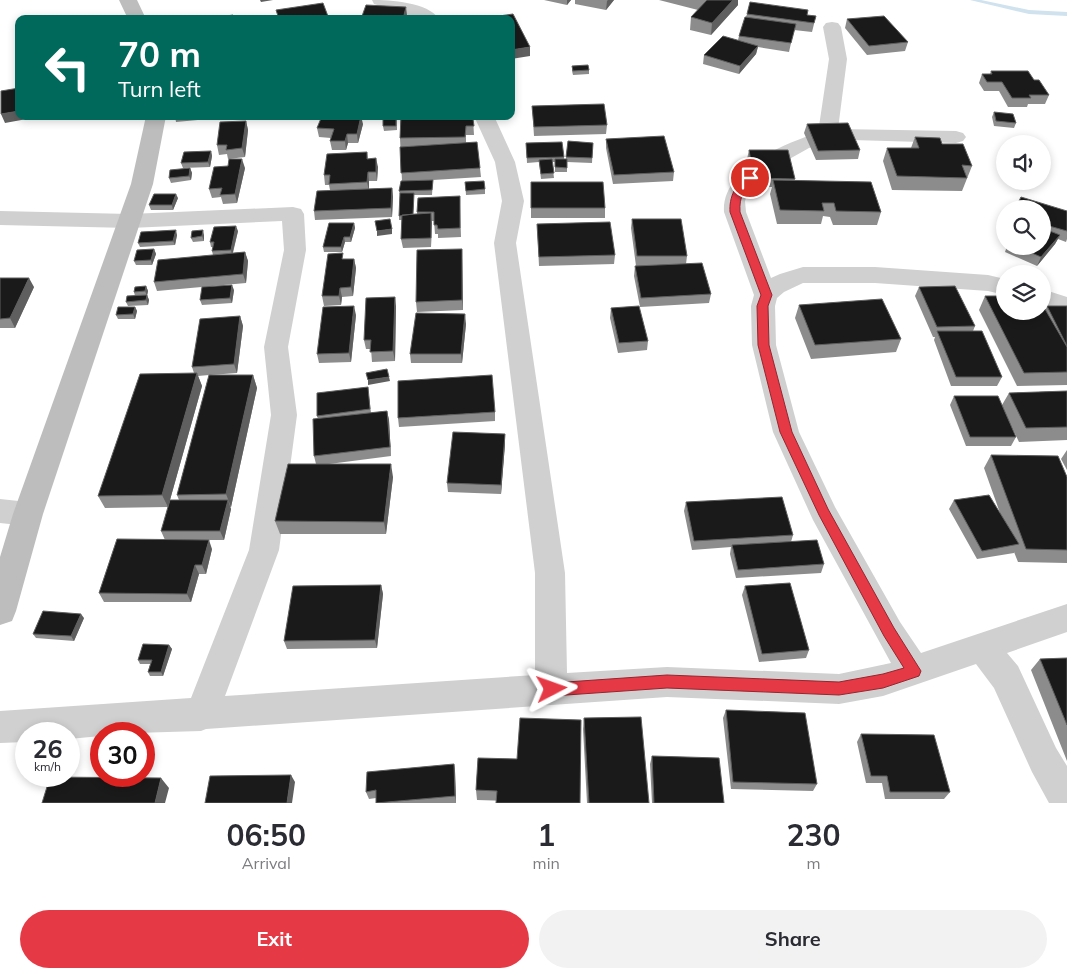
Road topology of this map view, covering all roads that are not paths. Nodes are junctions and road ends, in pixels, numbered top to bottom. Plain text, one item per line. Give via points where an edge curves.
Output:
1 (128, 0) edge
2 (380, 0) edge
3 (135, 15) edge
4 (426, 15) edge
5 (832, 28) dead end
6 (155, 120) edge
7 (486, 120) edge
8 (827, 136) junction
9 (956, 137) dead end
10 (0, 218) edge
11 (130, 221) junction
12 (996, 285) edge
13 (766, 295) junction
14 (1051, 300) edge
15 (1067, 305) edge
16 (14, 512) edge
17 (0, 611) edge
18 (1067, 618) edge
19 (983, 647) junction
20 (914, 671) junction
21 (552, 689) junction
22 (201, 715) junction
23 (0, 727) edge
24 (1067, 799) edge

1 - 3 street
2 - 4 street
5 - 8 street via 838,59
6 - 11 street via 142,184
7 - 21 street via 505,162 513,201 505,243 550,572
8 - 9 street
8 - 13 street via 802,144 761,167 738,190 735,212
10 - 11 street
11 - 16 street
11 - 22 street via 293,214 295,250 276,347 284,415 264,550
12 - 13 street via 876,275 803,275 788,279
13 - 20 street via 762,306 764,345 786,432 823,512
14 - 15 street
16 - 17 street
18 - 19 street
19 - 20 street
19 - 24 street via 1006,677 1044,760
20 - 21 street via 839,689 667,682
21 - 22 street
22 - 23 street

